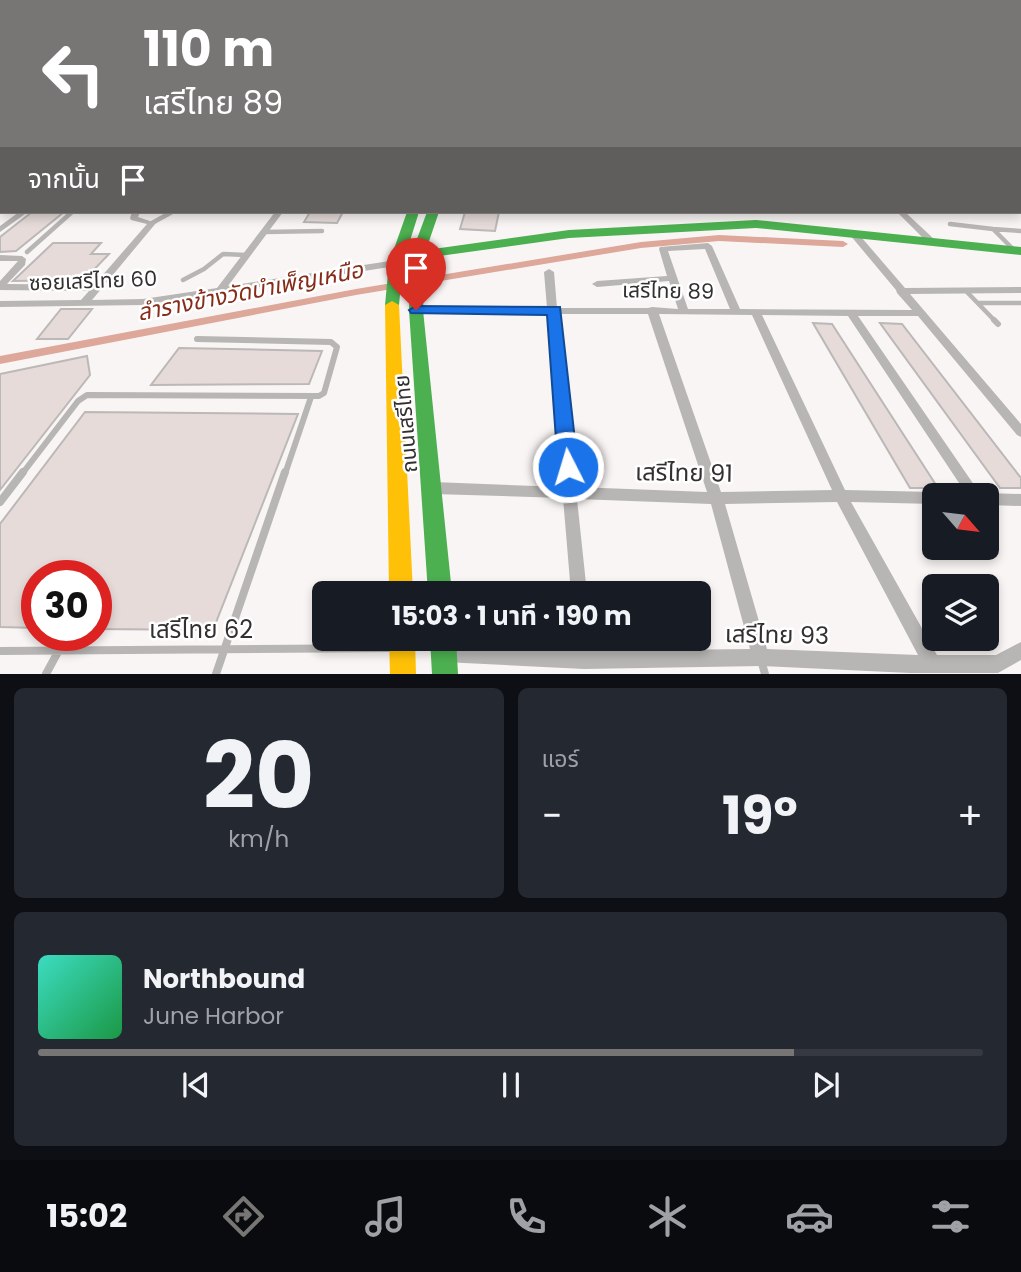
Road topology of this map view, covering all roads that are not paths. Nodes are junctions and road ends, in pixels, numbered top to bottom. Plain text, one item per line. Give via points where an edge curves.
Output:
1 (21, 214) edge
2 (70, 214) edge
3 (135, 214) edge
4 (168, 214) edge
5 (278, 214) edge
6 (412, 214) edge
7 (432, 214) edge
8 (903, 214) edge
9 (152, 223) junction
10 (950, 224) dead end
11 (993, 229) junction
12 (0, 230) edge
13 (322, 231) dead end
14 (1021, 231) edge
15 (264, 232) junction
16 (853, 233) junction
17 (931, 242) junction
18 (1017, 251) edge
19 (27, 252) dead end
20 (246, 255) junction
21 (418, 255) junction
22 (0, 258) edge
23 (396, 263) junction
24 (549, 272) dead end
25 (673, 278) junction
26 (183, 280) dead end
27 (597, 284) dead end
28 (0, 287) edge
29 (94, 288) junction
30 (220, 290) junction
31 (966, 290) junction
32 (1021, 290) edge
33 (900, 291) junction
34 (0, 303) edge
35 (978, 303) junction
36 (1021, 303) edge
37 (83, 304) junction
38 (416, 310) junction
39 (555, 310) junction
40 (652, 310) junction
41 (684, 311) junction
42 (736, 311) junction
43 (755, 311) junction
44 (850, 313) junction
45 (919, 313) junction
46 (998, 324) dead end
47 (197, 340) dead end
48 (311, 397) junction
49 (1021, 432) edge
50 (966, 483) edge
51 (433, 488) junction
52 (570, 493) junction
53 (841, 496) junction
54 (716, 498) junction
55 (922, 498) edge
56 (999, 499) edge
57 (1021, 500) edge
58 (0, 502) edge
59 (401, 581) edge
60 (439, 581) edge
61 (578, 581) edge
62 (312, 646) edge
63 (225, 649) junction
64 (112, 650) edge
65 (0, 651) edge
66 (21, 651) edge
67 (58, 651) edge
68 (403, 651) edge
69 (444, 651) edge
70 (494, 651) edge
71 (584, 651) edge
72 (1021, 651) edge
73 (584, 660) junction
74 (932, 664) junction
75 (763, 665) edge
76 (912, 669) edge
77 (1000, 669) edge
78 (46, 674) edge
79 (216, 674) edge
80 (403, 674) edge
81 (445, 674) edge

1 - 12 street
2 - 19 lane
3 - 9 street via 134,218
4 - 9 lane
5 - 15 street
6 - 23 main road, ถนนเสรีไทย
7 - 21 main road, ถนนเสรีไทย
8 - 17 street
9 - 29 street
10 - 11 lane
11 - 14 lane
11 - 18 lane
13 - 15 lane
15 - 20 street
16 - 17 main road
16 - 21 main road via 756,224 680,227 569,234
16 - 33 street
17 - 18 main road
20 - 26 lane via 223,254
20 - 30 street
21 - 38 main road, ถนนเสรีไทย
22 - 28 street via 22,259 22,263
23 - 30 street, ซอยเสรีไทย 60
23 - 59 main road, ถนนเสรีไทย
24 - 39 street
25 - 27 street
25 - 41 street
25 - 42 street via 663,249 708,246
28 - 29 street
29 - 37 street
30 - 37 street, ซอยเสรีไทย 60 via 143,302
31 - 32 street
31 - 33 street
31 - 35 lane
33 - 45 street
34 - 37 street, ซอยเสรีไทย 60
35 - 36 lane
35 - 46 lane
38 - 39 street, เสรีไทย 89
38 - 51 main road, ถนนเสรีไทย
39 - 40 street, เสรีไทย 89
39 - 52 street
40 - 41 street, เสรีไทย 89
40 - 54 street
41 - 42 street, เสรีไทย 89
42 - 43 street, เสรีไทย 89
43 - 44 street, เสรีไทย 89
43 - 53 street
44 - 45 street, เสรีไทย 89
44 - 50 street
45 - 49 street
47 - 48 lane via 335,344 324,393
48 - 58 lane via 87,395
48 - 63 lane
51 - 52 street, เสรีไทย 91
51 - 60 main road, ถนนเสรีไทย
52 - 54 street, เสรีไทย 91
52 - 61 street
53 - 54 street, เสรีไทย 91
53 - 55 street, เสรีไทย 91
53 - 74 street
54 - 75 street
56 - 57 street
62 - 63 lane, เสรีไทย 62
63 - 64 lane, เสรีไทย 62
63 - 79 lane
65 - 66 lane, เสรีไทย 62
67 - 78 lane
68 - 80 main road
69 - 81 main road
70 - 73 street, เสรีไทย 93
71 - 73 street
72 - 77 street, เสรีไทย 93
73 - 75 street, เสรีไทย 93
74 - 76 street, เสรีไทย 93
74 - 77 street, เสรีไทย 93
75 - 76 street, เสรีไทย 93

